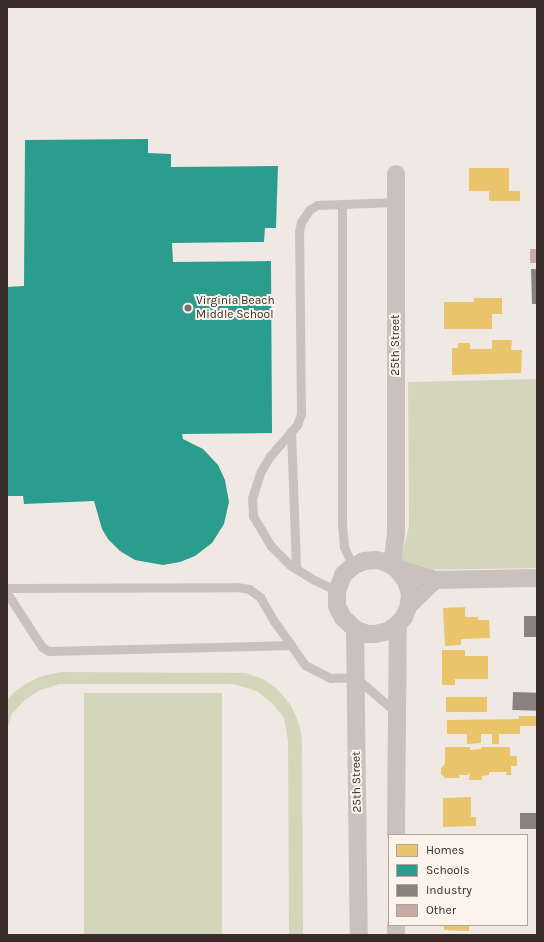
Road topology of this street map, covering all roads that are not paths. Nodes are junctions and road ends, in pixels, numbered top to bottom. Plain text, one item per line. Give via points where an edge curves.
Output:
1 (396, 174) dead end
2 (396, 202) junction
3 (342, 204) junction
4 (291, 431) junction
5 (396, 516) junction
6 (358, 564) junction
7 (394, 567) junction
8 (296, 569) junction
9 (537, 578) edge
10 (435, 580) junction
11 (7, 588) edge
12 (337, 591) junction
13 (7, 593) edge
14 (409, 605) junction
15 (398, 624) junction
16 (355, 629) junction
17 (291, 645) junction
18 (356, 677) junction
19 (397, 713) junction
20 (396, 834) edge
21 (359, 935) edge

1 - 2 street, 25th Street
2 - 3 lane
2 - 5 street, 25th Street
3 - 4 lane via 317,206 309,210 299,232 302,399 301,414
3 - 6 lane via 342,524 344,547
4 - 8 lane
4 - 8 lane via 260,471 252,498 253,516 260,529 271,546
5 - 6 street, 25th Street via 390,538 381,551
5 - 7 street, 25th Street
6 - 7 street via 376,560
6 - 12 street, 25th Street via 343,575
7 - 10 street
7 - 14 street via 406,581 410,593
8 - 12 lane
9 - 10 street
10 - 14 street
11 - 17 lane via 250,589 260,597
12 - 16 street via 337,606 343,618
13 - 17 lane via 42,647 49,651
14 - 15 street
15 - 16 street via 388,631 375,634
15 - 19 street
16 - 18 street, 25th Street
17 - 18 lane via 305,665 324,675 331,678
18 - 19 lane
18 - 21 street, 25th Street
19 - 20 street

